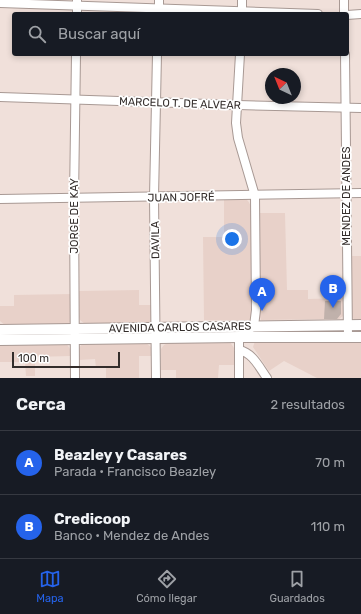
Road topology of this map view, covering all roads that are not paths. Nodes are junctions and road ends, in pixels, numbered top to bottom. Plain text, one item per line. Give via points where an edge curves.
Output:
1 (159, 0) edge
2 (242, 0) edge
3 (344, 0) edge
4 (0, 3) edge
5 (77, 7) edge
6 (159, 12) edge
7 (242, 12) edge
8 (344, 12) edge
9 (361, 14) edge
10 (349, 15) edge
11 (76, 56) edge
12 (157, 56) edge
13 (240, 56) edge
14 (345, 56) edge
15 (0, 97) edge
16 (74, 99) junction
17 (156, 102) junction
18 (238, 105) junction
19 (346, 108) junction
20 (361, 108) edge
21 (346, 193) junction
22 (361, 193) edge
23 (255, 196) junction
24 (154, 197) junction
25 (74, 198) junction
26 (0, 199) edge
27 (348, 325) junction
28 (361, 325) edge
29 (254, 326) junction
30 (156, 327) junction
31 (0, 330) edge
32 (75, 334) junction
33 (239, 337) junction
34 (348, 337) junction
35 (361, 337) edge
36 (156, 338) junction
37 (0, 340) edge
38 (239, 350) junction
39 (75, 378) edge
40 (156, 378) edge
41 (239, 378) edge
42 (266, 378) edge

1 - 6 street
2 - 7 street
3 - 8 street
4 - 5 street
5 - 6 street
9 - 10 street
11 - 16 street, JORGE DE KAY
12 - 17 street, DAVILA
13 - 18 street
14 - 19 street, MENDEZ DE ANDES
15 - 16 street, MARCELO T. DE ALVEAR
16 - 17 street, MARCELO T. DE ALVEAR
16 - 25 street, JORGE DE KAY
17 - 18 street, MARCELO T. DE ALVEAR
17 - 24 street, DAVILA
18 - 19 street, MARCELO T. DE ALVEAR
18 - 23 street via 237,131
19 - 20 street, MARCELO T. DE ALVEAR
19 - 21 street, MENDEZ DE ANDES
21 - 22 street, JUAN JOFRÉ
21 - 23 street, JUAN JOFRÉ
21 - 27 street, MENDEZ DE ANDES
23 - 24 street, JUAN JOFRÉ
23 - 29 street
24 - 25 street, JUAN JOFRÉ
24 - 30 street, DAVILA
25 - 26 street, JUAN JOFRÉ
25 - 32 street, JORGE DE KAY
27 - 28 main road, AVENIDA CARLOS CASARES
27 - 29 main road, AVENIDA CARLOS CASARES
27 - 34 street, MENDEZ DE ANDES
29 - 30 main road, AVENIDA CARLOS CASARES
29 - 33 street
30 - 32 main road, AVENIDA CARLOS CASARES
30 - 36 street, DAVILA
31 - 32 main road, AVENIDA CARLOS CASARES
32 - 36 main road, AVENIDA CARLOS CASARES
32 - 37 main road, AVENIDA CARLOS CASARES
32 - 39 street, JORGE DE KAY
33 - 34 main road, AVENIDA CARLOS CASARES
33 - 36 main road, AVENIDA CARLOS CASARES
33 - 38 street
34 - 35 main road, AVENIDA CARLOS CASARES
36 - 40 street, DAVILA
38 - 41 street
38 - 42 street via 253,358

